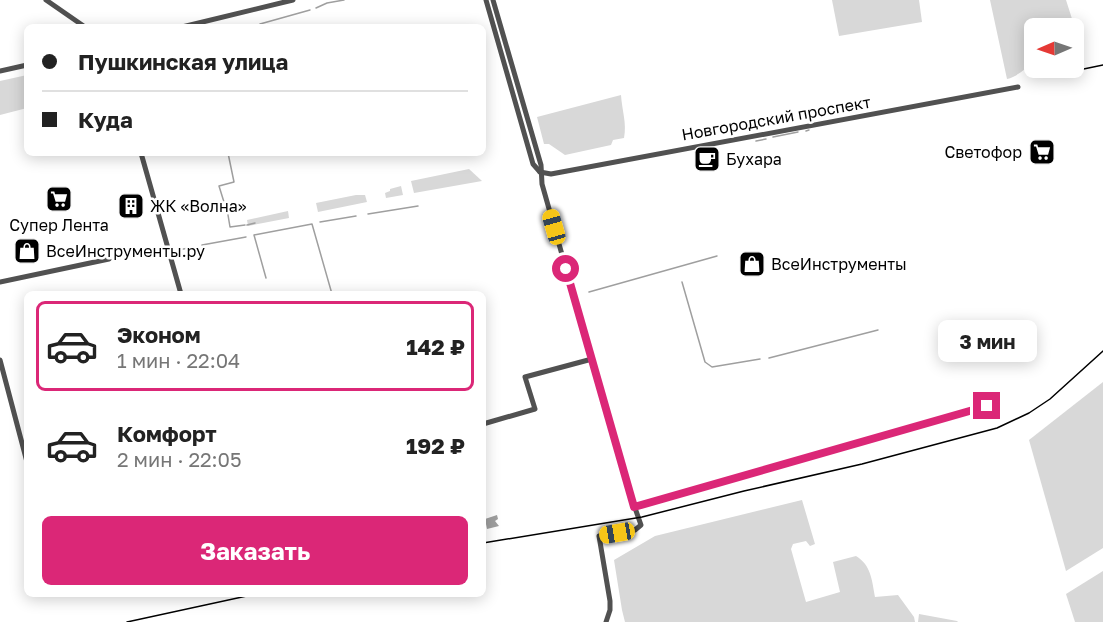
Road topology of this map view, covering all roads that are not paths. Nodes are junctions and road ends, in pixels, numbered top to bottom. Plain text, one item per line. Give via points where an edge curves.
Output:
1 (46, 0) edge
2 (293, 0) edge
3 (486, 0) edge
4 (493, 0) edge
5 (81, 24) edge
6 (195, 24) edge
7 (24, 66) edge
8 (0, 71) edge
9 (1018, 87) dead end
10 (142, 156) edge
11 (540, 172) junction
12 (109, 259) dead end
13 (0, 282) edge
14 (180, 291) edge
15 (592, 359) junction
16 (0, 360) edge
17 (987, 406) dead end
18 (486, 423) edge
19 (24, 451) edge
20 (634, 507) junction
21 (606, 622) edge

1 - 5 street
2 - 6 street
3 - 11 street via 533,165
4 - 11 street
7 - 8 street
9 - 11 street, Новгородский проспект via 551,174
10 - 14 street
11 - 15 street
12 - 13 street
15 - 18 street via 525,377 535,409
15 - 20 street
16 - 19 street
17 - 20 street
20 - 21 street via 641,525 635,530 599,536 610,601

